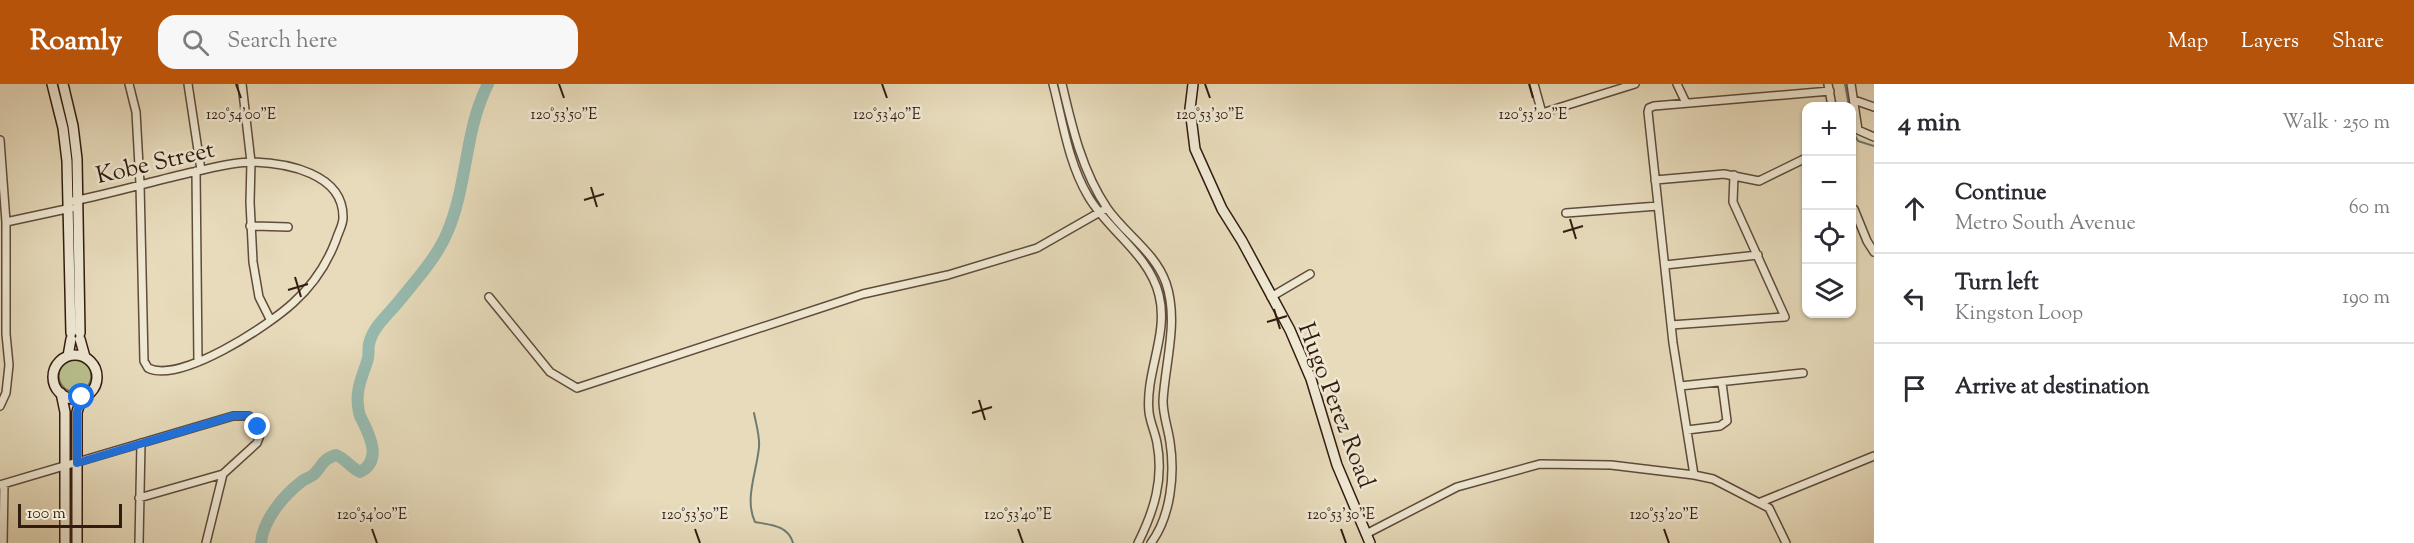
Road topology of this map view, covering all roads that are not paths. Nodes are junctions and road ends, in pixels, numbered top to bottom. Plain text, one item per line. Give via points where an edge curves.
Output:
1 (52, 84) edge
2 (63, 84) edge
3 (129, 84) edge
4 (188, 84) edge
5 (242, 84) edge
6 (1053, 84) edge
7 (1062, 84) edge
8 (1193, 84) edge
9 (1534, 84) edge
10 (1635, 84) edge
11 (1677, 84) edge
12 (1851, 84) edge
13 (1829, 87) edge
14 (1854, 100) junction
15 (1831, 102) edge
16 (1686, 103) junction
17 (1874, 107) edge
18 (1874, 137) edge
19 (0, 140) edge
20 (1802, 160) edge
21 (251, 162) junction
22 (198, 171) junction
23 (1734, 175) junction
24 (1655, 180) junction
25 (140, 184) junction
26 (73, 205) junction
27 (1658, 206) junction
28 (1107, 208) junction
29 (1854, 210) edge
30 (1566, 213) dead end
31 (1100, 214) junction
32 (6, 222) junction
33 (250, 226) junction
34 (288, 227) dead end
35 (1874, 252) edge
36 (1758, 255) junction
37 (1665, 265) junction
38 (1310, 274) dead end
39 (1169, 293) junction
40 (1159, 295) junction
41 (489, 297) dead end
42 (1271, 297) junction
43 (270, 319) junction
44 (1671, 325) junction
45 (6, 334) junction
46 (76, 336) junction
47 (0, 341) edge
48 (68, 356) junction
49 (85, 357) junction
50 (198, 362) junction
51 (1803, 374) dead end
52 (1722, 383) junction
53 (1680, 386) junction
54 (61, 393) junction
55 (82, 397) junction
56 (0, 406) edge
57 (1687, 430) junction
58 (141, 443) junction
59 (1874, 456) edge
60 (77, 463) junction
61 (66, 466) junction
62 (223, 474) junction
63 (1694, 475) junction
64 (2, 484) edge
65 (139, 498) junction
66 (1761, 502) junction
67 (1368, 538) edge
68 (2, 540) edge
69 (65, 543) edge
70 (76, 543) edge
71 (139, 543) edge
72 (207, 543) edge
73 (1138, 543) edge
74 (1151, 543) edge
75 (1786, 543) edge

1 - 26 street
2 - 26 street via 78,159
3 - 25 street via 136,112
4 - 22 street
5 - 21 street
6 - 31 street via 1071,158
7 - 28 street via 1086,170
8 - 42 street, Hugo Perez Road via 1190,109 1195,148 1222,209
9 - 10 street via 1542,113
11 - 16 street
12 - 14 street
13 - 15 street
13 - 16 street
14 - 17 street
14 - 18 street via 1858,130
16 - 24 street via 1649,108
19 - 32 street
20 - 23 street via 1759,181
21 - 22 street, Kobe Street
21 - 33 street
21 - 43 street, Kobe Street via 302,169 325,181 339,198 343,219 330,257 318,275 293,304
22 - 25 street, Kobe Street
22 - 50 street
23 - 24 street
23 - 36 street via 1733,201
24 - 27 street
25 - 26 street, Kobe Street
25 - 50 street, Kobe Street via 144,361 148,368 162,372
26 - 32 street, Kobe Street
26 - 46 street
27 - 30 street
27 - 37 street
28 - 31 street
28 - 39 street via 1156,265
29 - 35 street
31 - 40 street via 1139,257
31 - 41 street via 1037,248 948,275 863,294 577,388 550,372
32 - 45 street
33 - 34 street
33 - 43 street via 255,278
36 - 37 street
36 - 44 street via 1785,317
37 - 44 street
38 - 42 street
39 - 40 street
39 - 74 street via 1172,319 1163,411 1172,480 1165,516
40 - 73 street via 1162,319 1149,411 1160,477 1153,512
42 - 67 street, Hugo Perez Road via 1311,379 1337,465
43 - 50 street, Kobe Street via 219,354
44 - 53 street
45 - 47 street
45 - 56 street via 8,378
46 - 48 street
46 - 49 street
48 - 49 street
48 - 54 street via 54,372
49 - 55 street via 94,366 97,378 92,390
51 - 52 street
52 - 53 street
52 - 57 street via 1727,421 1720,426
53 - 57 street
54 - 55 street via 71,398
54 - 61 street
55 - 60 street via 77,412
57 - 63 street
58 - 60 street
58 - 62 street via 233,416 249,416 258,427 257,443
58 - 65 street
59 - 66 street
60 - 61 street
60 - 70 street
61 - 64 street
61 - 69 street
62 - 65 street
62 - 72 street
63 - 66 street via 1713,479
63 - 67 street via 1611,465 1540,464 1457,487
64 - 68 street
65 - 71 street
66 - 75 street via 1769,508

